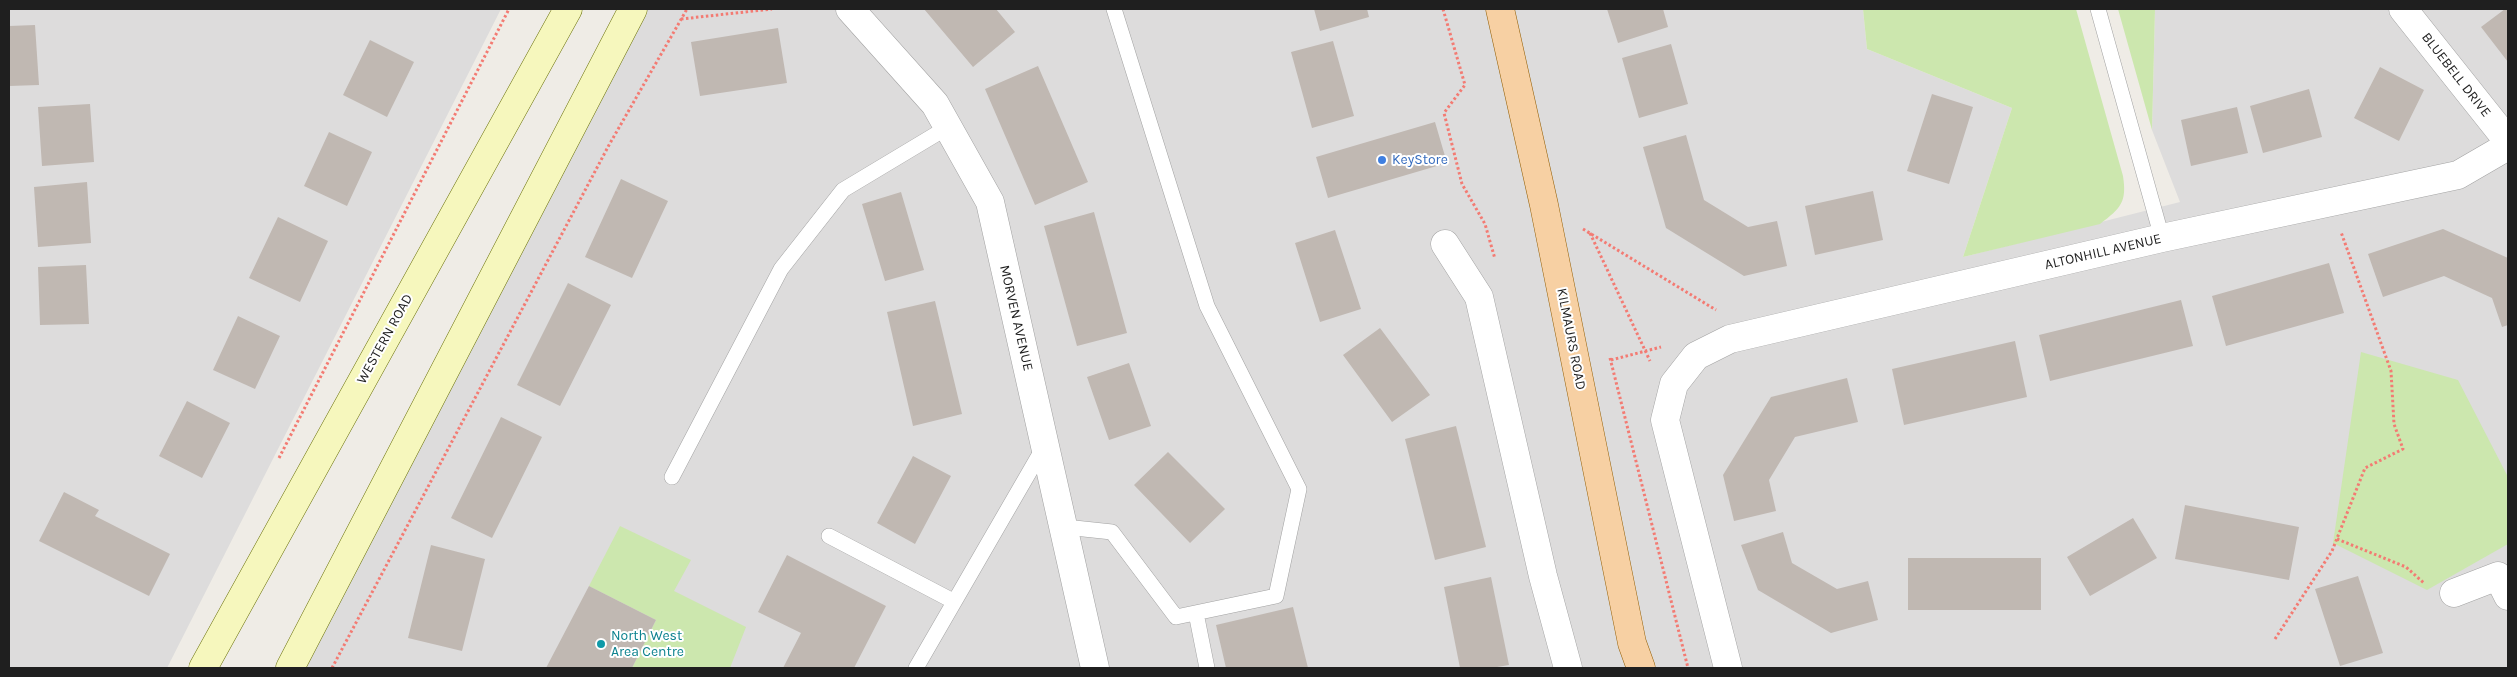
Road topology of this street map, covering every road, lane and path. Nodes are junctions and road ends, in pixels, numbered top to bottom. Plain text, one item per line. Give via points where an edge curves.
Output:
1 (509, 9) edge
2 (568, 9) edge
3 (634, 9) edge
4 (687, 9) edge
5 (772, 9) edge
6 (850, 9) edge
7 (1114, 9) edge
8 (1500, 9) edge
9 (2098, 9) edge
10 (2404, 9) edge
11 (681, 19) junction
12 (948, 126) junction
13 (2508, 142) edge
14 (2508, 146) edge
15 (2330, 202) junction
16 (1544, 205) junction
17 (1590, 233) junction
18 (2162, 238) junction
19 (1445, 244) dead end
20 (1754, 334) junction
21 (1670, 402) junction
22 (1045, 444) junction
23 (276, 466) dead end
24 (672, 477) dead end
25 (1065, 527) junction
26 (829, 536) dead end
27 (2337, 540) junction
28 (2454, 593) joint
29 (2508, 596) edge
30 (954, 601) junction
31 (1196, 613) junction
32 (2274, 639) dead end
33 (203, 668) edge
34 (290, 668) edge
35 (332, 668) edge
36 (916, 668) edge
37 (1095, 668) edge
38 (1207, 668) edge
39 (1568, 668) edge
40 (1641, 668) edge
41 (1728, 668) edge

1 - 23 path
2 - 33 main road, WESTERN ROAD
3 - 34 main road
4 - 11 path
5 - 11 path
6 - 12 street, MORVEN AVENUE via 935,104
7 - 31 lane via 1207,306 1299,489 1276,596
8 - 16 main road, KILMAURS ROAD
9 - 18 lane
10 - 13 street, BLUEBELL DRIVE
11 - 35 path via 609,145
12 - 22 street, MORVEN AVENUE via 990,202
12 - 24 lane via 843,190 781,269
14 - 15 street, ALTONHILL AVENUE via 2458,175
15 - 18 street, ALTONHILL AVENUE
15 - 27 path via 2392,372 2394,424 2403,448 2365,468
16 - 17 path
16 - 40 main road, KILMAURS ROAD via 1632,643
17 - 20 path
17 - 21 path
18 - 20 street, ALTONHILL AVENUE
19 - 39 street via 1479,297
20 - 21 street, ALTONHILL AVENUE via 1730,339 1696,356 1674,384
21 - 41 street via 1665,420
22 - 25 street, MORVEN AVENUE
22 - 30 lane
25 - 31 lane via 1112,532 1176,617
25 - 37 street, MORVEN AVENUE
26 - 30 lane
27 - 28 path via 2406,567 2438,595
27 - 32 path
28 - 29 street via 2498,576
30 - 36 lane
31 - 38 lane

